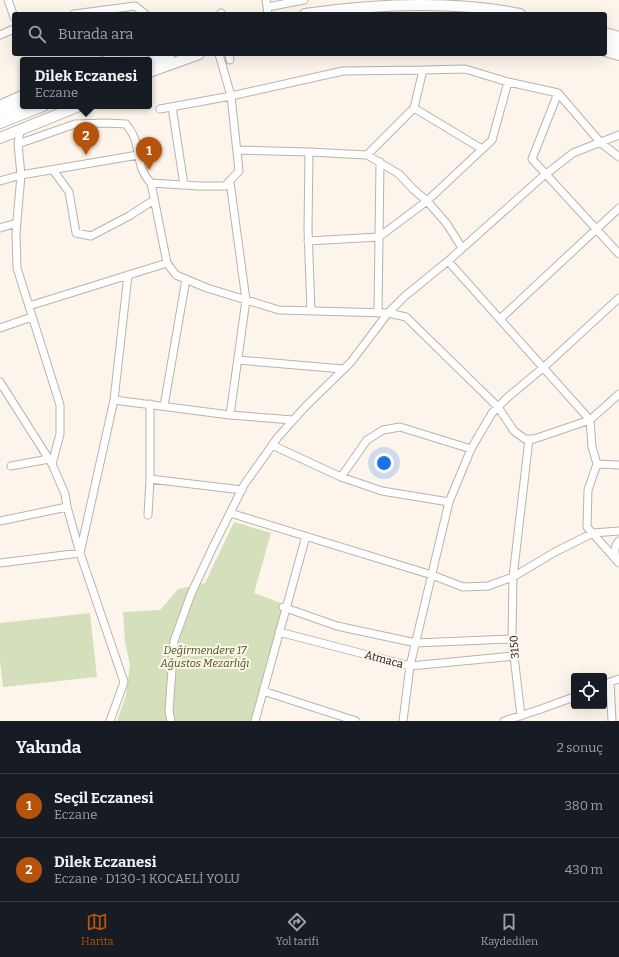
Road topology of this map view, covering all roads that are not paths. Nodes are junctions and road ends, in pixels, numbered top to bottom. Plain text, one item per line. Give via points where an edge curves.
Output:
1 (8, 0) edge
2 (304, 0) edge
3 (267, 7) edge
4 (12, 12) edge
5 (89, 12) edge
6 (142, 12) edge
7 (322, 12) edge
8 (506, 12) edge
9 (12, 30) edge
10 (0, 35) edge
11 (609, 36) edge
12 (619, 37) edge
13 (619, 46) edge
14 (607, 51) edge
15 (619, 55) edge
16 (166, 56) edge
17 (188, 56) edge
18 (220, 56) edge
19 (155, 62) edge
20 (423, 70) junction
21 (508, 82) junction
22 (558, 94) junction
23 (20, 95) edge
24 (232, 96) junction
25 (0, 104) edge
26 (20, 104) edge
27 (172, 107) junction
28 (414, 108) junction
29 (38, 109) edge
30 (56, 109) edge
31 (68, 109) edge
32 (160, 109) dead end
33 (0, 112) edge
34 (10, 125) edge
35 (0, 131) edge
36 (619, 135) edge
37 (0, 138) edge
38 (601, 142) junction
39 (18, 144) junction
40 (482, 149) junction
41 (237, 150) junction
42 (309, 152) junction
43 (138, 155) junction
44 (367, 155) junction
45 (619, 157) edge
46 (380, 162) junction
47 (53, 170) junction
48 (546, 174) junction
49 (20, 175) junction
50 (0, 181) edge
51 (230, 182) junction
52 (151, 183) junction
53 (184, 186) junction
54 (154, 200) junction
55 (427, 201) junction
56 (619, 208) edge
57 (16, 223) junction
58 (0, 228) edge
59 (596, 229) junction
60 (379, 237) junction
61 (308, 241) junction
62 (462, 248) junction
63 (619, 254) edge
64 (448, 261) junction
65 (167, 263) junction
66 (128, 275) junction
67 (186, 279) junction
68 (619, 298) edge
69 (246, 300) junction
70 (29, 306) junction
71 (311, 311) junction
72 (378, 313) junction
73 (388, 313) junction
74 (32, 317) junction
75 (500, 319) junction
76 (0, 328) edge
77 (238, 360) junction
78 (544, 367) junction
79 (344, 369) junction
80 (0, 382) edge
81 (619, 394) edge
82 (114, 400) junction
83 (150, 404) junction
84 (164, 406) junction
85 (498, 407) junction
86 (230, 415) junction
87 (293, 420) junction
88 (590, 420) junction
89 (529, 439) junction
90 (272, 446) junction
91 (470, 449) junction
92 (51, 461) junction
93 (597, 464) junction
94 (619, 465) edge
95 (11, 466) dead end
96 (341, 477) junction
97 (150, 479) junction
98 (242, 490) junction
99 (449, 502) junction
100 (67, 507) junction
101 (230, 513) junction
102 (148, 515) dead end
103 (0, 521) edge
104 (619, 531) edge
105 (594, 533) junction
106 (306, 536) junction
107 (619, 542) edge
108 (80, 553) junction
109 (0, 563) edge
110 (619, 563) edge
111 (432, 575) junction
112 (513, 578) junction
113 (285, 607) junction
114 (279, 632) junction
115 (512, 639) junction
116 (416, 643) junction
117 (514, 656) junction
118 (410, 666) junction
119 (619, 680) edge
120 (607, 684) edge
121 (263, 691) junction
122 (571, 697) edge
123 (521, 716) junction
124 (110, 721) edge
125 (171, 721) edge
126 (255, 721) edge
127 (356, 721) edge
128 (403, 721) edge
129 (505, 721) edge
130 (612, 721) edge

1 - 4 street
2 - 3 street
5 - 6 street via 135,6
7 - 8 highway via 356,8 462,6
9 - 10 street
11 - 12 highway
11 - 13 highway
14 - 15 highway
16 - 19 highway
17 - 19 highway
18 - 24 street
20 - 21 street via 465,69
20 - 24 street via 343,71
20 - 28 street
21 - 22 street
21 - 40 street via 492,140
22 - 38 street
22 - 48 street via 532,159
23 - 25 street
24 - 27 street
24 - 41 street
26 - 33 highway
27 - 32 street
27 - 53 street
28 - 40 street
28 - 44 street
29 - 34 highway
30 - 34 highway
31 - 34 highway
34 - 35 highway
34 - 37 highway
34 - 39 street
36 - 38 street
38 - 45 street
38 - 48 street via 573,153
39 - 43 street via 75,124 106,122 126,124 134,135
39 - 49 street
40 - 55 street
41 - 42 street
41 - 51 street via 239,171
42 - 44 street
42 - 61 street
43 - 47 street
43 - 52 street via 141,168
44 - 46 street
46 - 55 street via 399,174
46 - 60 street
47 - 49 street
47 - 54 street via 69,192 76,233 91,236
48 - 59 street
48 - 62 street
49 - 50 street
49 - 57 street
51 - 53 street via 225,186
51 - 69 street
52 - 53 street
52 - 54 street
54 - 65 street
55 - 60 street
55 - 62 street via 447,224
56 - 59 street
57 - 58 street
57 - 70 street via 17,268
59 - 63 street
59 - 75 street
60 - 61 street
60 - 72 street
61 - 71 street
62 - 64 street
64 - 73 street
64 - 75 street
65 - 66 street
65 - 67 street via 176,274
66 - 70 street
66 - 82 street
67 - 69 street
67 - 84 street
68 - 78 street
69 - 71 street via 279,310
69 - 77 street
70 - 74 street
71 - 72 street
72 - 73 street
73 - 79 street
73 - 85 street via 406,317
74 - 76 street
74 - 92 street via 60,405 60,434
75 - 78 street
77 - 79 street
77 - 86 street
78 - 85 street
78 - 88 street
79 - 87 street
80 - 92 street
81 - 88 street
82 - 83 street
82 - 108 street
83 - 84 street
83 - 97 street
84 - 86 street
85 - 89 street via 514,431
85 - 91 street
86 - 87 street
87 - 90 street
88 - 89 street
88 - 93 street via 592,447
89 - 112 street, 3150
90 - 96 street
90 - 98 street
91 - 96 street via 400,427 382,430 367,440
91 - 99 street
92 - 95 street
92 - 100 street via 65,494
93 - 94 street
93 - 105 street via 588,490 587,527
96 - 99 street via 382,491
97 - 98 street
97 - 102 street
98 - 101 street
99 - 111 street
100 - 103 street
100 - 108 street
101 - 106 street
101 - 125 street via 191,594 174,641 169,711
104 - 105 street
105 - 110 street
105 - 112 street via 555,552
106 - 111 street
106 - 113 street
107 - 110 street via 615,550
108 - 109 street
108 - 124 street via 124,682
111 - 112 street via 463,587 488,586
111 - 116 street
112 - 115 street, 3150
113 - 114 street
113 - 116 street via 337,626
114 - 118 street, Atmaca
114 - 121 street
115 - 116 street
115 - 117 street, 3150
116 - 118 street
117 - 118 street, Atmaca
117 - 123 street, 3150
118 - 128 street
119 - 120 street
120 - 130 street
121 - 126 street
121 - 127 street
122 - 123 street
123 - 129 street

